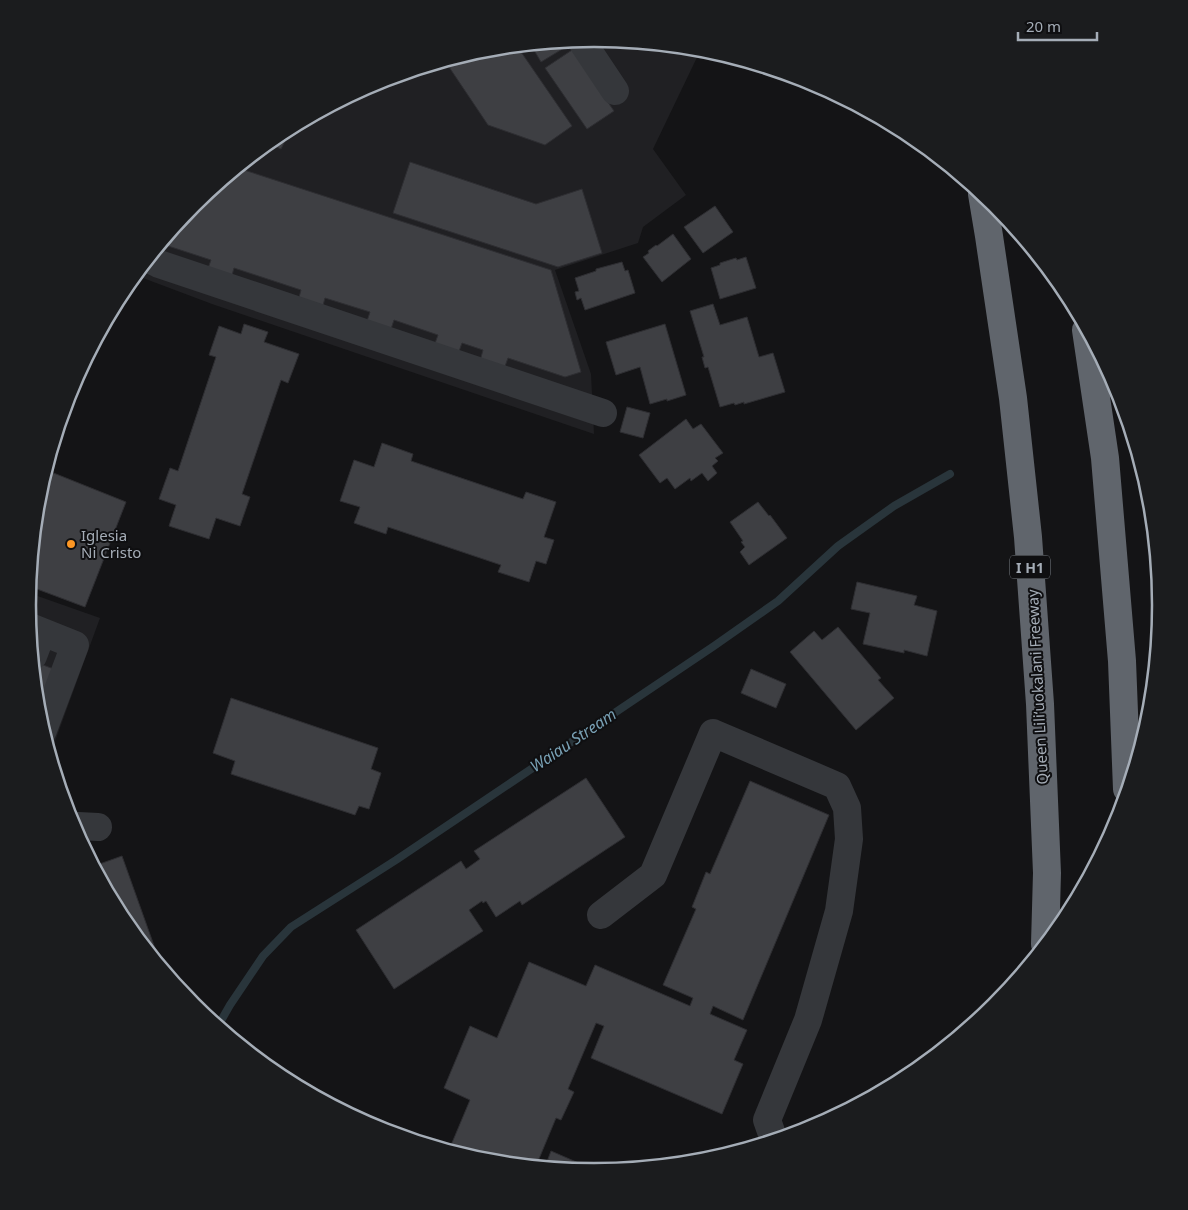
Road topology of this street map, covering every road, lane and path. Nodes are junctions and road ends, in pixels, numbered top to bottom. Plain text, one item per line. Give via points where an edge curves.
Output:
1 (586, 47) edge
2 (615, 91) dead end
3 (984, 207) edge
4 (155, 262) edge
5 (1089, 348) edge
6 (603, 413) dead end
7 (37, 639) edge
8 (48, 717) edge
9 (1126, 770) edge
10 (601, 915) dead end
11 (1046, 931) edge
12 (772, 1133) edge

1 - 2 lane
3 - 11 highway, Queen Liliʻuokalani Freeway / I H1 via 1013,398 1028,537 1040,704
4 - 6 lane
5 - 9 highway via 1105,458 1122,661
7 - 8 lane via 75,645
10 - 12 lane via 654,875 713,733 837,786 847,808 848,839 839,911 808,1020 767,1120

